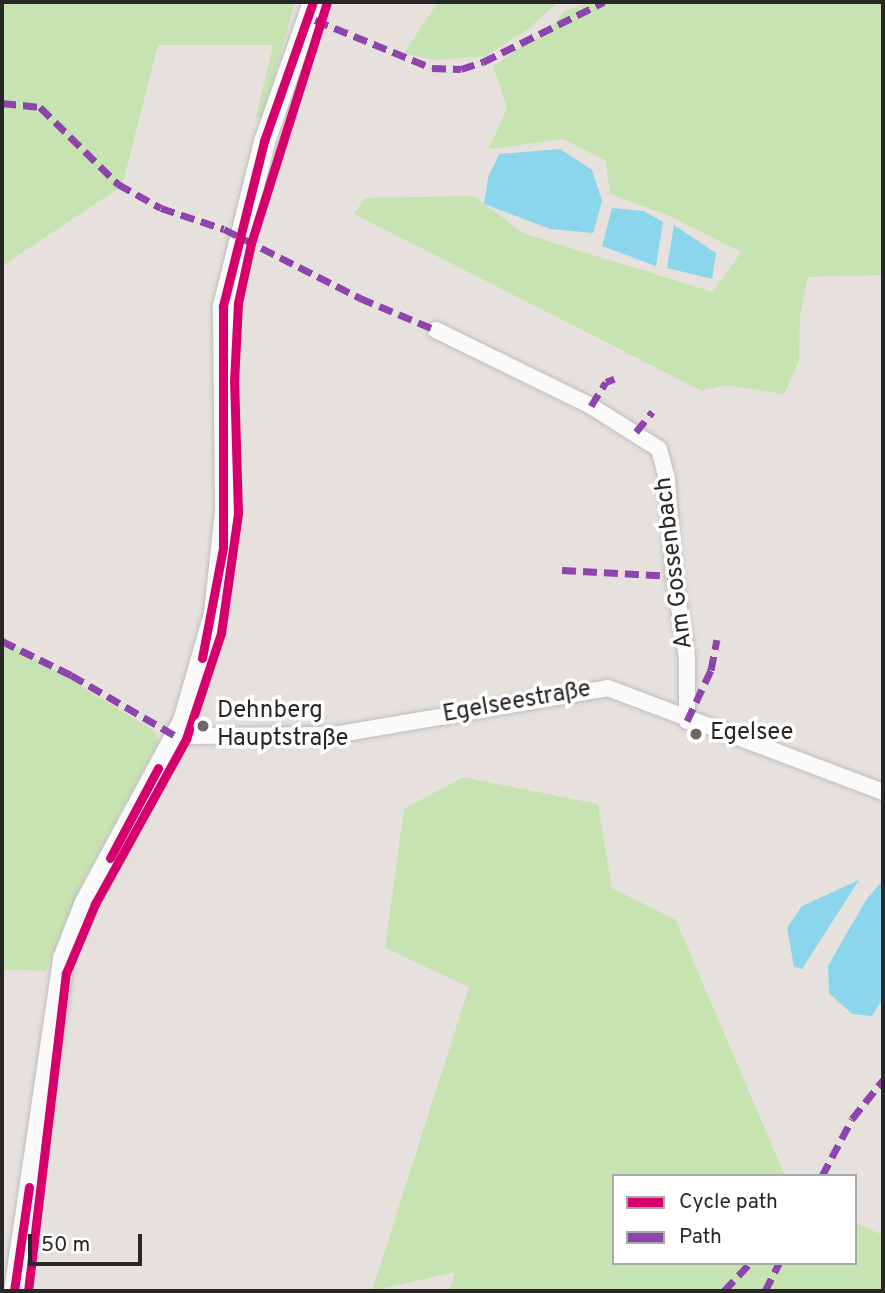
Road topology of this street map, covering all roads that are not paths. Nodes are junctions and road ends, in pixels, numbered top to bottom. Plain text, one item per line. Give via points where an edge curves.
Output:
1 (313, 2) edge
2 (436, 330) dead end
3 (687, 721) junction
4 (176, 736) junction
5 (883, 792) edge
6 (14, 1291) edge

1 - 4 street via 264,141 222,306 223,548 208,636
2 - 3 street, Am Gossenbach via 591,406 659,449 667,479 674,576 687,658
3 - 4 street, Egelseestraße via 608,688 334,736
3 - 5 street, Egelseestraße
4 - 6 street via 85,902 63,958

